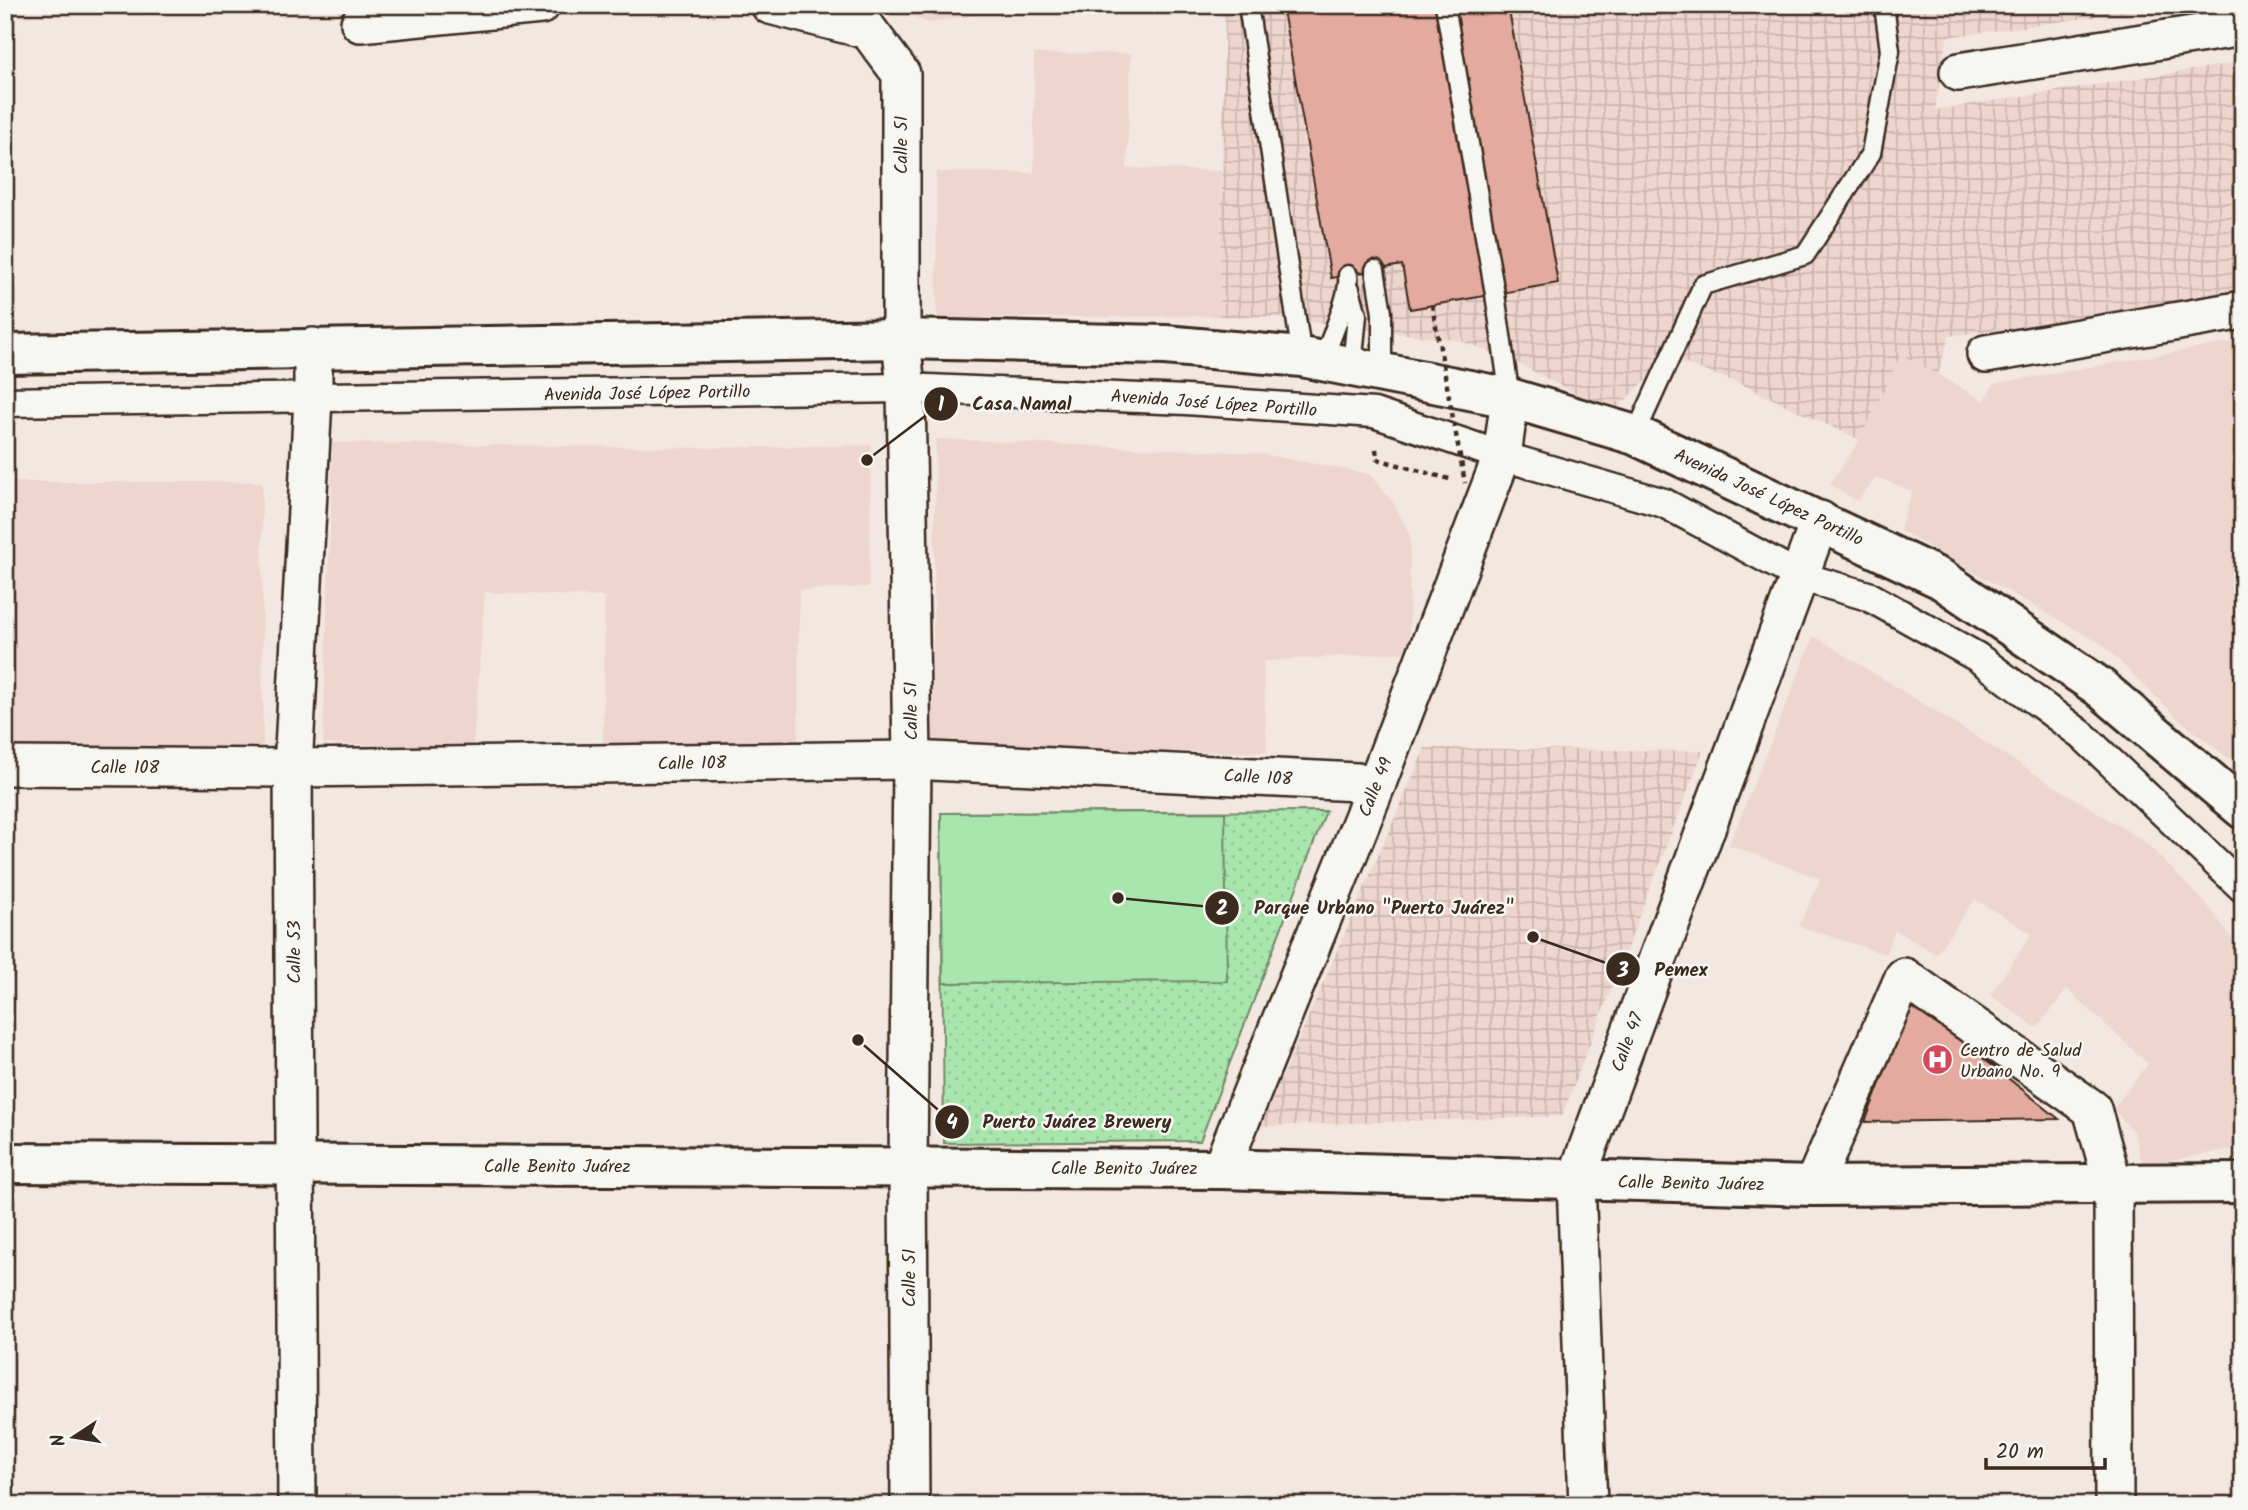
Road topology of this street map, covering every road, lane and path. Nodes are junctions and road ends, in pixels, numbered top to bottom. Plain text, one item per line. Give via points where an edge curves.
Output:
1 (541, 5) edge
2 (770, 5) edge
3 (1248, 5) edge
4 (1444, 5) edge
5 (1884, 5) edge
6 (360, 23) dead end
7 (2243, 27) edge
8 (1959, 72) dead end
9 (1375, 270) dead end
10 (1432, 305) dead end
11 (2243, 310) edge
12 (901, 339) junction
13 (313, 347) junction
14 (5, 354) edge
15 (1986, 354) dead end
16 (1340, 364) junction
17 (906, 388) junction
18 (1510, 398) junction
19 (313, 399) junction
20 (5, 402) edge
21 (1635, 435) junction
22 (1502, 456) junction
23 (1377, 459) dead end
24 (1820, 520) junction
25 (1799, 576) junction
26 (912, 760) junction
27 (5, 766) edge
28 (293, 768) junction
29 (1377, 783) junction
30 (2243, 809) edge
31 (2243, 888) edge
32 (5, 1163) edge
33 (294, 1166) junction
34 (908, 1167) junction
35 (1221, 1169) junction
36 (1576, 1180) junction
37 (2243, 1183) edge
38 (2113, 1184) junction
39 (1813, 1186) junction
40 (297, 1505) edge
41 (910, 1505) edge
42 (1588, 1505) edge
43 (2114, 1505) edge

1 - 6 street
2 - 12 street, Calle 51 via 868,30 901,74
3 - 16 lane
4 - 18 lane
5 - 21 lane via 1890,51 1871,153 1805,255 1703,285
7 - 8 street
9 - 16 lane via 1382,313
10 - 23 path, bridge via 1465,483
11 - 15 street
12 - 13 main road, Avenida José López Portillo
12 - 16 main road, Avenida José López Portillo via 1165,345
12 - 17 street, Calle 51
13 - 14 main road, Avenida José López Portillo
13 - 19 street, Calle 53
16 - 16 lane via 1357,315 1349,282 1339,312
16 - 18 main road, Avenida José López Portillo
17 - 19 street, Avenida José López Portillo
17 - 22 street, Avenida José López Portillo via 1374,413
17 - 26 street, Calle 51
18 - 21 main road, Avenida José López Portillo
18 - 22 street, Calle 49
19 - 20 street, Avenida José López Portillo
19 - 28 street, Calle 53
21 - 24 main road, Avenida José López Portillo
22 - 25 street, Avenida José López Portillo via 1664,503
22 - 29 street, Calle 49
24 - 25 street, Calle 47
24 - 30 main road, Avenida José López Portillo via 1941,579 2087,678
25 - 31 street, Avenida José López Portillo via 1868,596 1977,657 2082,735
25 - 36 street, Calle 47
26 - 28 street, Calle 108
26 - 29 street, Calle 108
26 - 34 street, Calle 51
27 - 28 street, Calle 108
28 - 33 street, Calle 53
29 - 35 street, Calle 49
32 - 33 main road, Calle Benito Juárez
33 - 34 main road, Calle Benito Juárez
33 - 40 street, Calle 53
34 - 35 main road, Calle Benito Juárez
34 - 41 street, Calle 51
35 - 36 main road, Calle Benito Juárez
36 - 39 main road, Calle Benito Juárez
36 - 42 street, Calle 47
37 - 38 main road, Calle Benito Juárez
38 - 39 main road, Calle Benito Juárez
38 - 39 street via 2092,1109 1904,977
38 - 43 street

